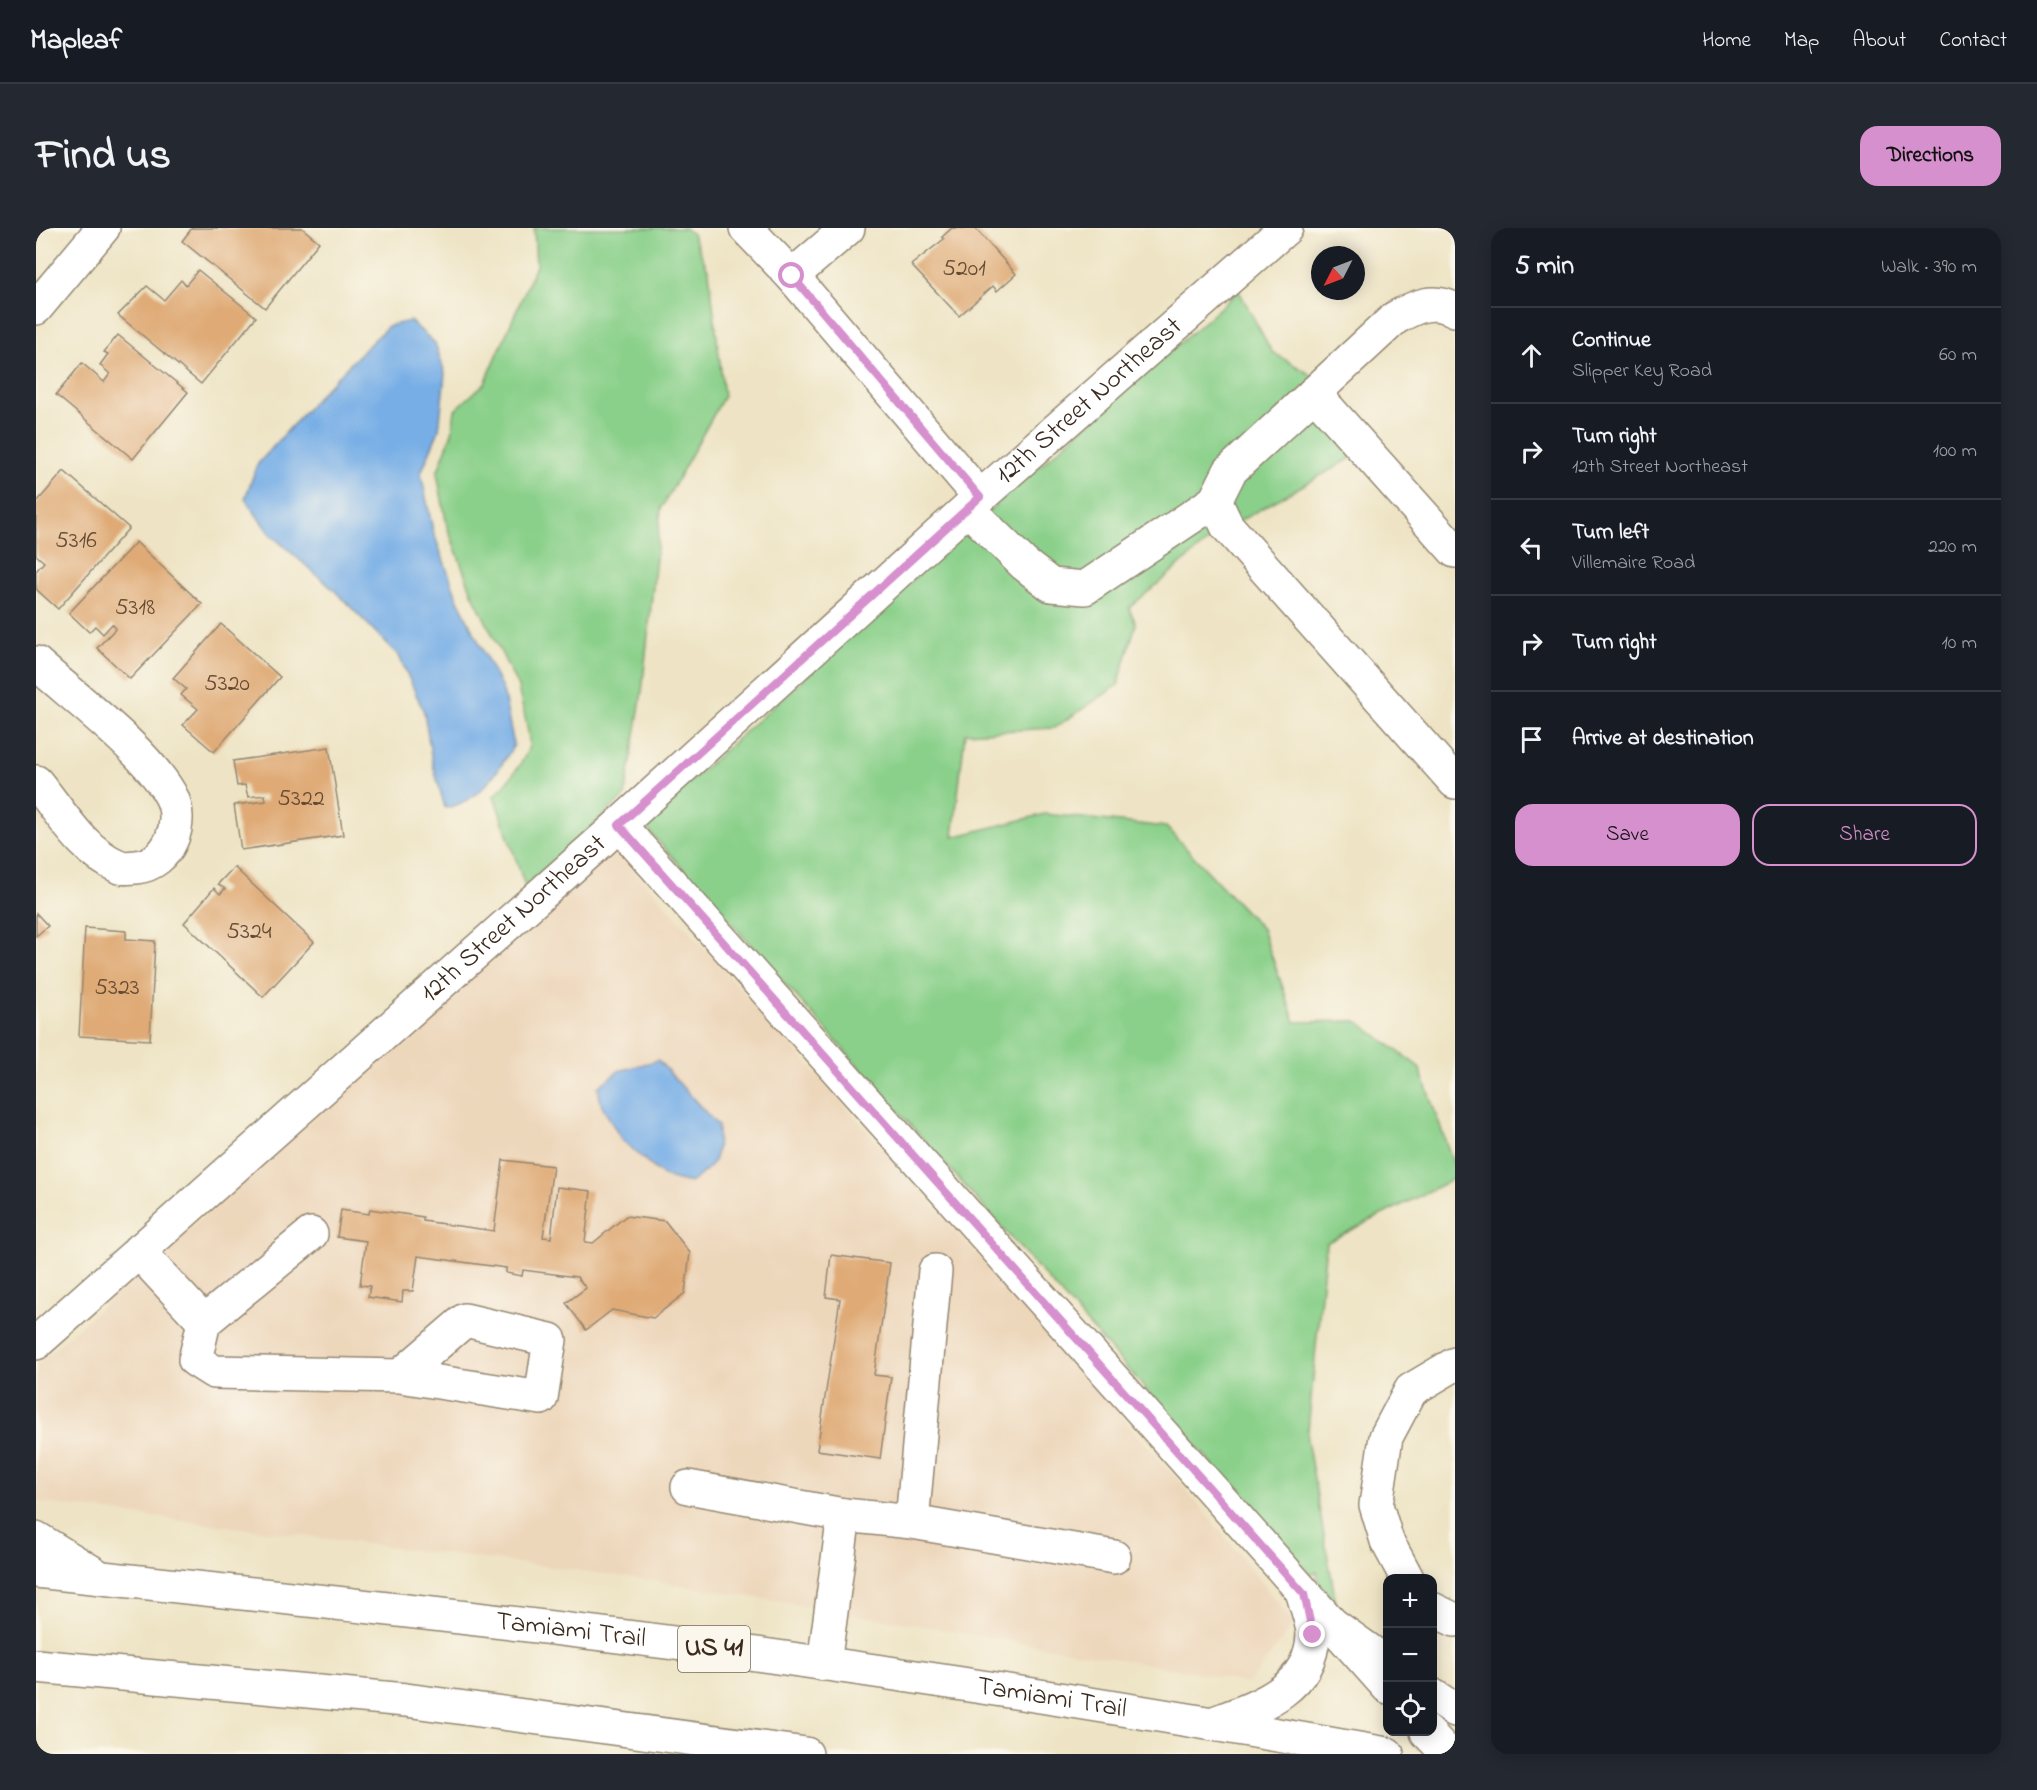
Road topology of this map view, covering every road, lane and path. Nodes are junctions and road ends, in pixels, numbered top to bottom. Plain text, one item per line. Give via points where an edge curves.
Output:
1 (103, 228) edge
2 (746, 228) edge
3 (848, 228) edge
4 (1286, 228) edge
5 (792, 276) junction
6 (36, 308) edge
7 (1455, 310) edge
8 (1314, 393) junction
9 (1215, 501) junction
10 (974, 503) junction
11 (1455, 551) edge
12 (36, 663) edge
13 (36, 782) edge
14 (1455, 782) edge
15 (619, 825) junction
16 (311, 1234) dead end
17 (138, 1251) junction
18 (935, 1271) dead end
19 (204, 1322) junction
20 (36, 1343) edge
21 (1455, 1365) edge
22 (400, 1376) dead end
23 (688, 1487) dead end
24 (844, 1515) junction
25 (912, 1522) junction
26 (36, 1538) edge
27 (1114, 1557) dead end
28 (36, 1571) edge
29 (1405, 1574) edge
30 (101, 1578) junction
31 (1304, 1594) junction
32 (1437, 1611) edge
33 (1455, 1620) edge
34 (1329, 1622) junction
35 (1383, 1660) edge
36 (825, 1664) junction
37 (36, 1666) edge
38 (1383, 1682) edge
39 (1437, 1698) edge
40 (1455, 1710) edge
41 (1214, 1723) junction
42 (1432, 1736) edge
43 (806, 1754) edge
44 (1387, 1754) edge
45 (1448, 1754) edge

1 - 6 street
2 - 5 street
3 - 5 street
4 - 10 street, 12th Street Northeast
5 - 10 street
7 - 8 street via 1443,304 1425,303 1395,318
8 - 9 street via 1230,471
8 - 11 street
9 - 10 street via 1085,588 1051,585 1024,564
9 - 14 street via 1227,526
10 - 15 street, 12th Street Northeast
12 - 13 street via 145,761 171,795 178,822 168,849 147,866 121,868 95,854
15 - 17 street, 12th Street Northeast
15 - 31 street
16 - 19 street
17 - 19 street
17 - 20 street, 12th Street Northeast
18 - 25 street
19 - 22 street via 195,1360 214,1372
21 - 29 street via 1411,1390 1386,1437 1376,1505 1387,1541
23 - 24 street
24 - 25 street
24 - 36 street
25 - 27 street
26 - 30 street
28 - 30 street, Tamiami Trail / US 41
30 - 36 street, Tamiami Trail / US 41 via 448,1616
31 - 34 street
31 - 41 street via 1313,1635 1306,1665 1289,1687 1266,1704
32 - 33 street
34 - 35 street
34 - 38 street
36 - 41 street, Tamiami Trail / US 41
37 - 43 street via 406,1700
39 - 40 street
41 - 44 street, Tamiami Trail / US 41
42 - 45 street

